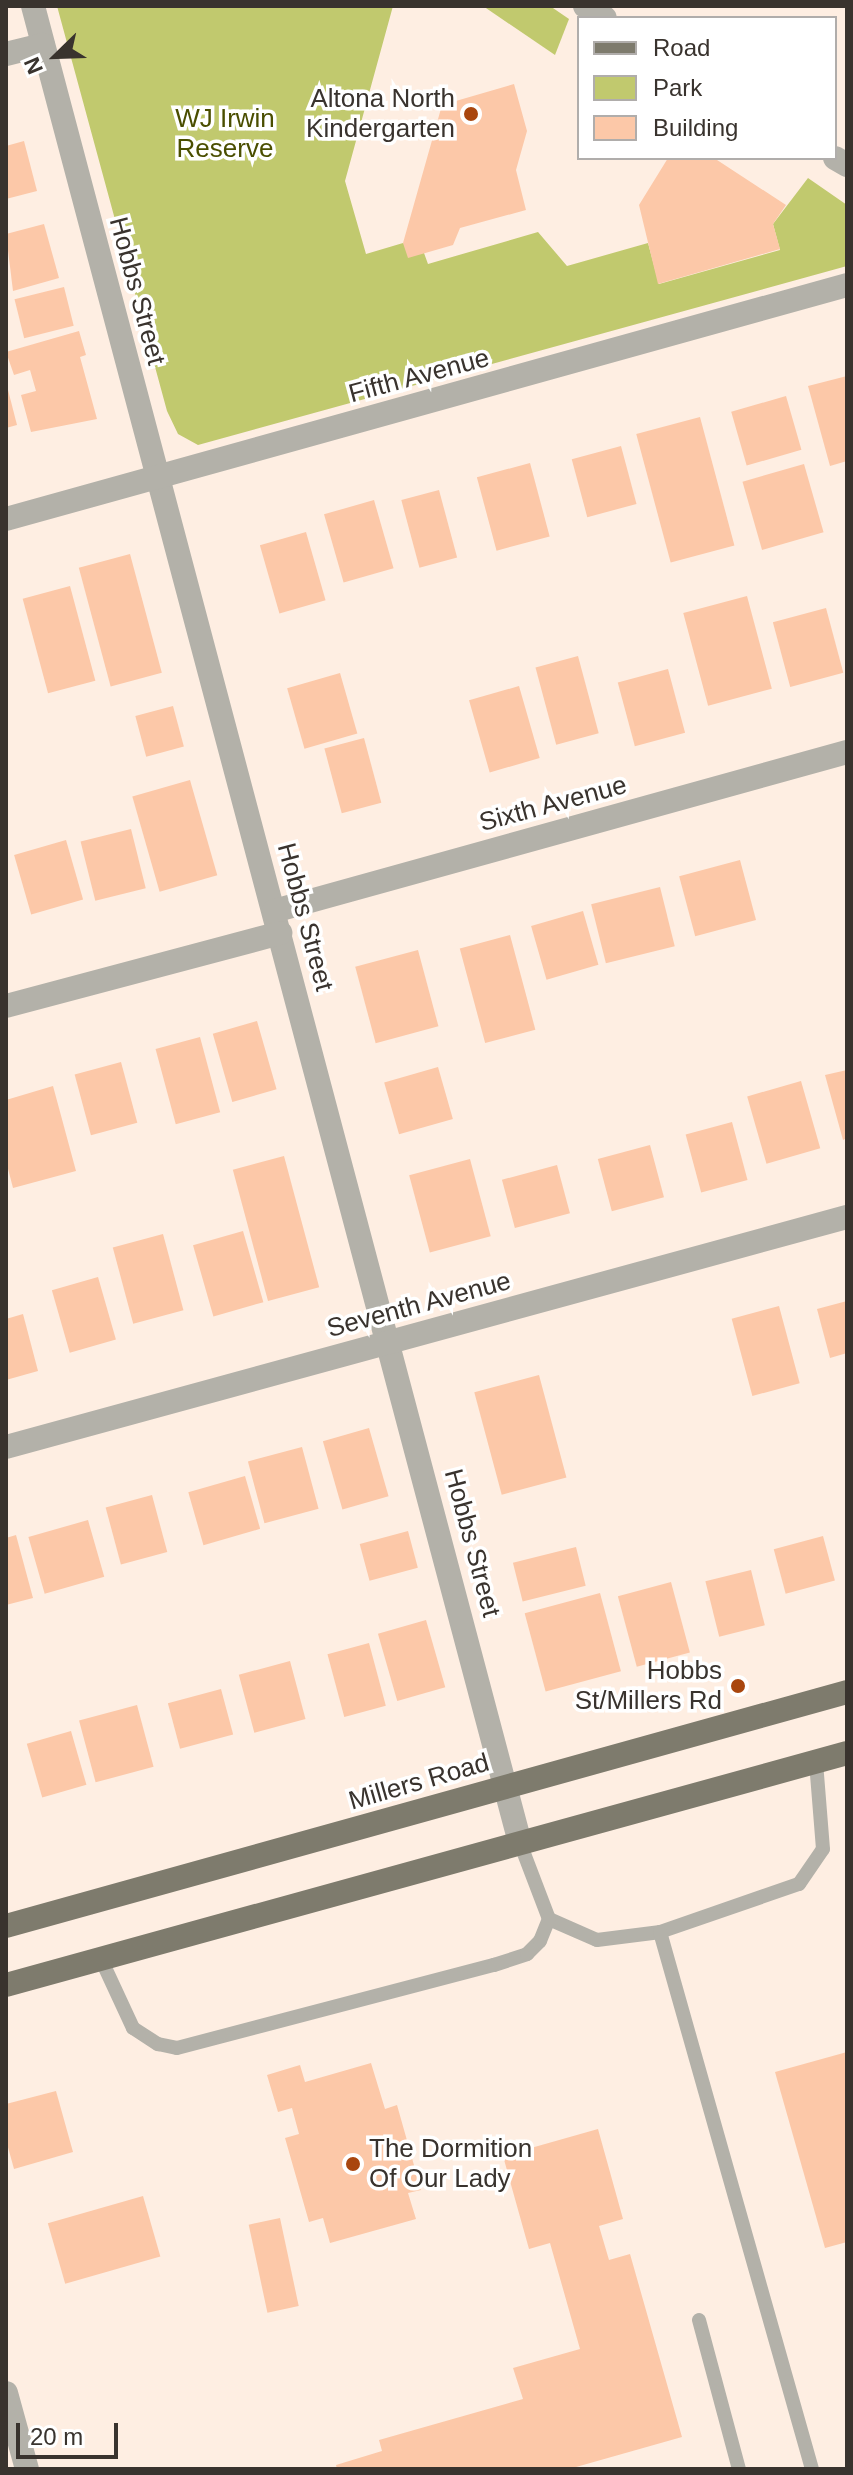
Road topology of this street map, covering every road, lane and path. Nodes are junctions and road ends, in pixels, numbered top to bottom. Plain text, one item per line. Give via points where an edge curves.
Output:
1 (33, 6) edge
2 (43, 45) junction
3 (6, 54) edge
4 (847, 285) edge
5 (158, 477) junction
6 (6, 519) edge
7 (847, 752) edge
8 (277, 922) junction
9 (6, 1006) edge
10 (847, 1217) edge
11 (390, 1342) junction
12 (6, 1447) edge
13 (847, 1692) edge
14 (847, 1753) edge
15 (816, 1762) junction
16 (506, 1787) junction
17 (520, 1843) junction
18 (549, 1919) junction
19 (6, 1926) edge
20 (660, 1932) junction
21 (101, 1959) junction
22 (6, 1985) edge
23 (699, 2320) dead end
24 (6, 2393) edge
25 (27, 2469) edge
26 (739, 2469) edge
27 (812, 2469) edge

1 - 2 street, Hobbs Street
2 - 3 street
2 - 5 street, Hobbs Street
4 - 5 street, Fifth Avenue
5 - 6 street, Fifth Avenue
5 - 8 street, Hobbs Street
7 - 8 street, Sixth Avenue
8 - 9 street, Sixth Avenue
8 - 11 street, Hobbs Street
10 - 11 street, Seventh Avenue
11 - 12 street, Seventh Avenue
11 - 16 street, Hobbs Street
13 - 16 main road, Millers Road
14 - 15 main road
15 - 17 main road
15 - 20 lane via 823,1849 799,1884
16 - 17 street, Hobbs Street
16 - 19 main road, Millers Road
17 - 18 lane
17 - 21 main road
18 - 20 lane via 597,1940
18 - 21 lane via 540,1941 527,1954 177,2048 158,2044 133,2028
20 - 27 lane
21 - 22 main road
23 - 26 lane
24 - 25 street

